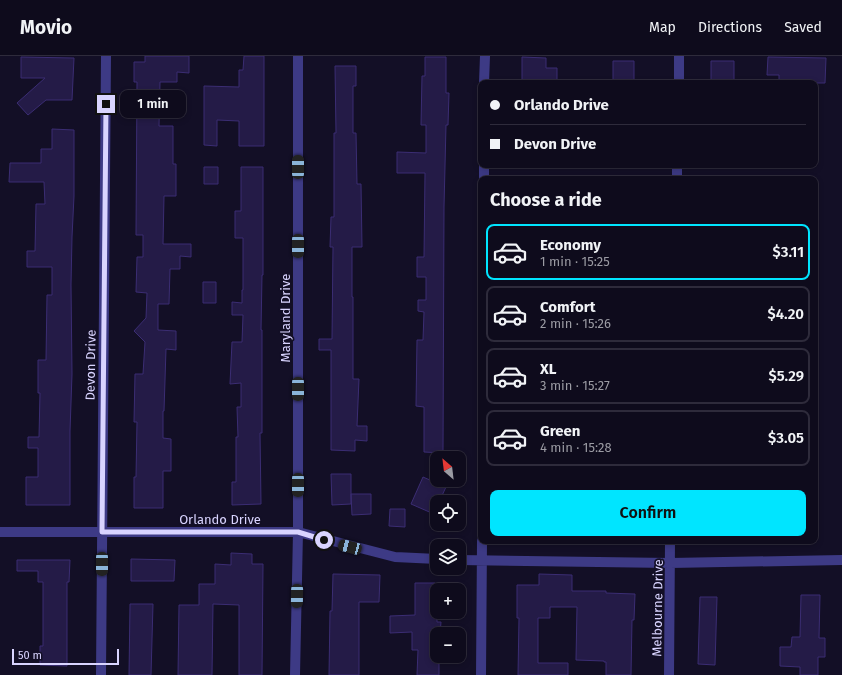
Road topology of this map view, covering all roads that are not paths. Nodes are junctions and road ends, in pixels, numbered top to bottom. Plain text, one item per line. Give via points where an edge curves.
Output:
1 (106, 56) edge
2 (298, 56) edge
3 (484, 56) edge
4 (679, 56) edge
5 (484, 80) edge
6 (679, 80) edge
7 (0, 532) edge
8 (102, 532) junction
9 (298, 532) junction
10 (482, 544) edge
11 (670, 544) edge
12 (430, 559) edge
13 (466, 560) edge
14 (842, 560) edge
15 (482, 561) junction
16 (670, 562) junction
17 (101, 675) edge
18 (295, 675) edge
19 (481, 675) edge
20 (669, 675) edge

1 - 8 street, Devon Drive
2 - 9 street, Maryland Drive
3 - 5 street
4 - 6 street
7 - 8 street, Orlando Drive
8 - 9 street, Orlando Drive
8 - 17 street, Devon Drive
9 - 12 street, Orlando Drive via 395,557
9 - 18 street, Maryland Drive
10 - 15 street
11 - 16 street, Melbourne Drive
13 - 15 street
14 - 16 street
15 - 16 street
15 - 19 street
16 - 20 street, Melbourne Drive

